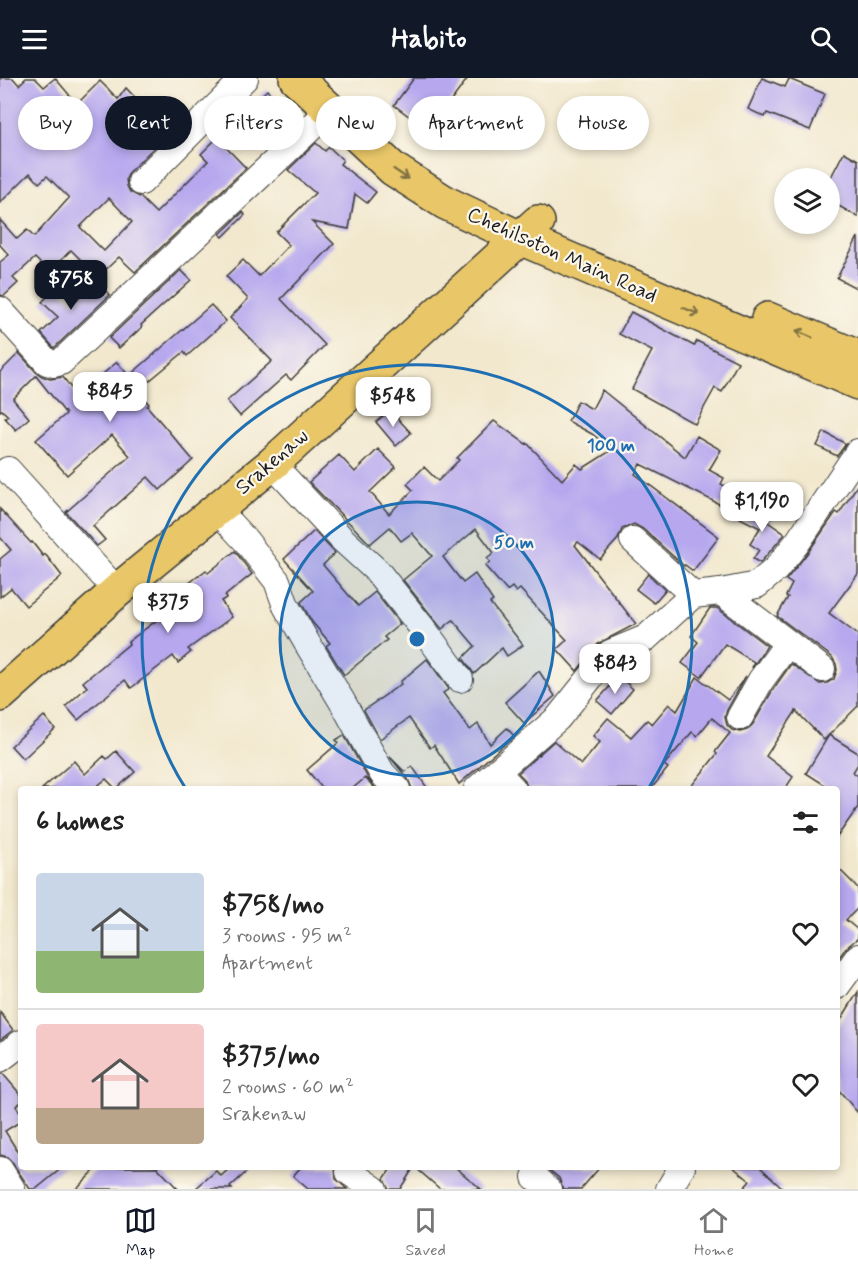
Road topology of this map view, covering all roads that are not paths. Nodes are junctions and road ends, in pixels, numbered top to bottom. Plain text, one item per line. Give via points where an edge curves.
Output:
1 (245, 78) edge
2 (296, 78) edge
3 (330, 94) edge
4 (141, 182) dead end
5 (529, 230) junction
6 (0, 310) edge
7 (858, 357) edge
8 (858, 383) edge
9 (858, 452) edge
10 (272, 464) junction
11 (8, 470) dead end
12 (217, 510) junction
13 (633, 540) dead end
14 (117, 591) junction
15 (721, 592) junction
16 (693, 595) junction
17 (788, 643) junction
18 (822, 669) dead end
19 (460, 679) dead end
20 (0, 695) edge
21 (740, 717) dead end
22 (505, 780) edge
23 (394, 786) edge
24 (486, 786) edge
25 (858, 957) edge
26 (840, 982) edge
27 (18, 1045) edge
28 (0, 1059) edge
29 (680, 1170) edge
30 (346, 1176) edge
31 (374, 1189) edge
32 (669, 1189) edge

1 - 4 street
2 - 3 main road, Chehilsoton Main Road
3 - 5 main road, Chehilsoton Main Road via 406,151
3 - 6 street via 61,362 47,362
7 -> 5 main road, Chehilsoton Main Road
5 -> 8 main road, Chehilsoton Main Road
5 - 10 main road, Srakenaw
9 - 15 street via 776,569 757,585
10 - 12 main road, Srakenaw
10 - 19 street via 377,571
11 - 14 street
12 - 14 main road, Srakenaw
12 - 23 street via 277,581 307,643 382,773
13 - 16 street
14 - 20 main road, Srakenaw
15 - 16 street
15 - 17 street
16 - 22 street via 646,638 610,653
17 - 18 street
17 - 21 street
22 - 24 street
25 - 26 street
27 - 28 street
29 - 32 street
30 - 31 street

